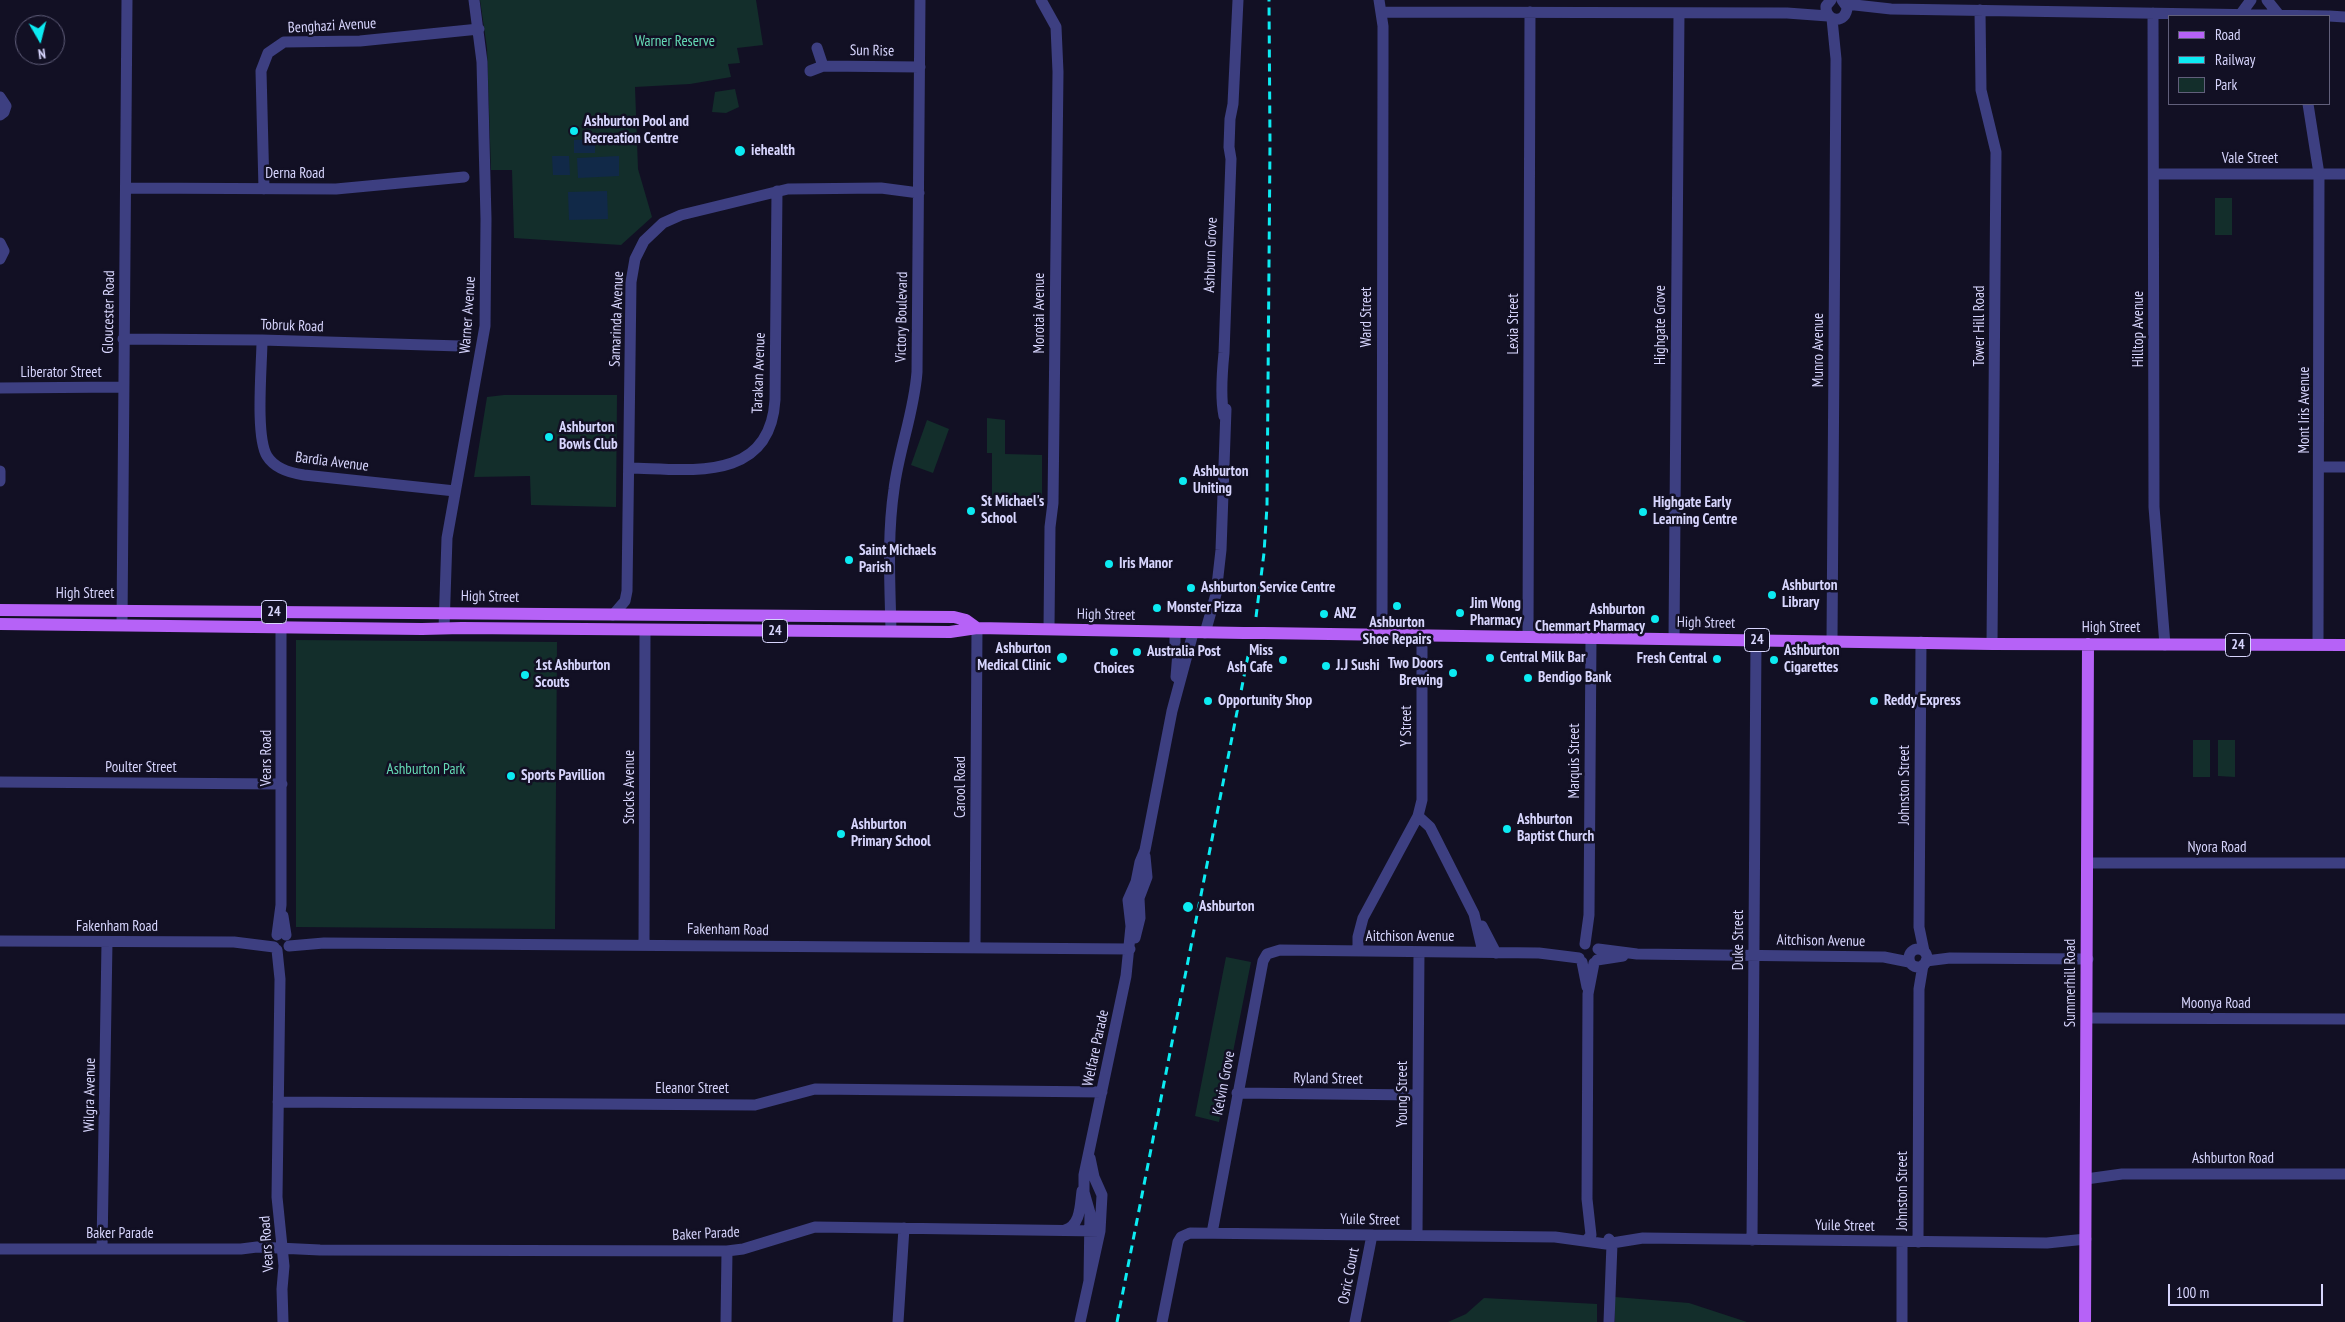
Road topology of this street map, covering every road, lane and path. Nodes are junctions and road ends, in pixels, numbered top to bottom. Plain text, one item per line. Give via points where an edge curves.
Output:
1 (127, 0) edge
2 (474, 0) edge
3 (920, 0) edge
4 (1041, 0) edge
5 (1238, 0) edge
6 (2251, 0) edge
7 (2267, 0) edge
8 (1380, 6) edge
9 (1837, 10) edge
10 (1980, 10) junction
11 (1530, 12) junction
12 (1679, 12) junction
13 (2153, 13) junction
14 (2240, 15) junction
15 (2279, 15) edge
16 (2330, 16) edge
17 (2345, 16) edge
18 (479, 29) junction
19 (816, 48) dead end
20 (823, 66) junction
21 (920, 67) junction
22 (810, 71) dead end
23 (0, 97) edge
24 (2308, 105) edge
25 (0, 115) edge
26 (2155, 174) junction
27 (2319, 174) junction
28 (2345, 174) edge
29 (464, 177) dead end
30 (126, 188) junction
31 (264, 189) junction
32 (919, 189) junction
33 (777, 191) junction
34 (0, 243) edge
35 (0, 258) edge
36 (123, 339) junction
37 (262, 340) junction
38 (460, 346) dead end
39 (123, 387) junction
40 (0, 388) edge
41 (2320, 467) junction
42 (2345, 467) edge
43 (629, 468) junction
44 (0, 471) edge
45 (0, 481) edge
46 (455, 491) junction
47 (0, 610) edge
48 (122, 611) junction
49 (281, 612) junction
50 (445, 613) junction
51 (613, 614) junction
52 (891, 616) junction
53 (0, 624) edge
54 (122, 625) junction
55 (282, 626) junction
56 (444, 628) junction
57 (977, 628) junction
58 (1049, 629) junction
59 (645, 630) junction
60 (891, 631) junction
61 (1175, 632) junction
62 (1205, 633) junction
63 (1382, 635) junction
64 (1422, 635) junction
65 (1528, 637) junction
66 (1591, 638) junction
67 (1674, 639) junction
68 (1756, 640) junction
69 (1832, 641) junction
70 (1921, 642) junction
71 (1992, 644) junction
72 (2088, 644) junction
73 (2165, 645) junction
74 (2318, 645) junction
75 (2345, 645) edge
76 (1174, 699) junction
77 (0, 782) edge
78 (282, 784) junction
79 (1418, 816) junction
80 (2088, 863) junction
81 (2345, 863) edge
82 (1474, 914) junction
83 (1364, 918) junction
84 (0, 941) edge
85 (106, 942) junction
86 (281, 942) junction
87 (644, 944) junction
88 (975, 946) junction
89 (1130, 949) junction
90 (1280, 950) joint
91 (1345, 951) junction
92 (1358, 951) junction
93 (1419, 952) junction
94 (1483, 952) junction
95 (1496, 953) junction
96 (1589, 953) junction
97 (1754, 956) junction
98 (1918, 958) junction
99 (2088, 959) junction
100 (2087, 1018) junction
101 (2345, 1019) edge
102 (1102, 1092) junction
103 (1238, 1093) junction
104 (1418, 1095) junction
105 (278, 1102) junction
106 (1090, 1154) junction
107 (2086, 1173) junction
108 (2345, 1174) edge
109 (1083, 1186) junction
110 (904, 1228) junction
111 (1061, 1230) junction
112 (1095, 1231) junction
113 (1212, 1233) junction
114 (1372, 1235) junction
115 (1417, 1235) junction
116 (1587, 1237) junction
117 (1752, 1240) junction
118 (1609, 1242) junction
119 (1902, 1242) junction
120 (1918, 1242) junction
121 (2086, 1244) junction
122 (0, 1249) edge
123 (102, 1249) junction
124 (279, 1250) junction
125 (727, 1251) junction
126 (283, 1322) edge
127 (726, 1322) edge
128 (898, 1322) edge
129 (1080, 1322) edge
130 (1162, 1322) edge
131 (1355, 1322) edge
132 (1609, 1322) edge
133 (1902, 1322) edge
134 (2085, 1322) edge

1 - 30 street, Gloucester Road
2 - 18 street, Warner Avenue
3 - 21 street, Victory Boulevard
4 - 58 street, Morotai Avenue via 1056,27 1058,65
5 - 62 street, Ashburn Grove via 1233,104 1237,134 1231,159 1224,353 1230,387 1224,416 1222,540 1216,594
6 - 14 street
7 - 15 street
8 - 11 street
8 - 63 street, Ward Street via 1383,58
9 - 10 street
9 - 12 street
9 - 69 street, Munro Avenue
10 - 13 street
10 - 71 street, Tower Hill Road via 1981,90 1996,152
11 - 12 street
11 - 65 street, Lexia Street
12 - 67 street, Highgate Grove
13 - 14 street
13 - 26 street, Hilltop Avenue
14 - 15 street
16 - 17 street
18 - 31 street, Benghazi Avenue via 360,41 293,41 272,48 264,58 261,71
18 - 46 street, Warner Avenue via 485,166 485,326
19 - 20 street
20 - 21 street, Sun Rise
20 - 22 street, Sun Rise
21 - 32 street, Victory Boulevard
23 - 25 street via 6,106
24 - 27 street, Mont Iris Avenue
26 - 27 street, Vale Street
26 - 73 street, Hilltop Avenue via 2154,507
27 - 28 street, Vale Street
27 - 41 street, Mont Iris Avenue
29 - 31 street, Derna Road via 349,189
30 - 31 street, Derna Road
30 - 36 street, Gloucester Road
32 - 33 street, Samarinda Avenue via 794,188
32 - 52 street, Victory Boulevard via 916,387 894,491
33 - 43 street, Samarinda Avenue via 671,219 655,229 639,250 631,282
33 - 43 street, Tarakan Avenue via 775,400 770,428 753,452 721,468
34 - 35 street via 4,251
36 - 37 street, Tobruk Road
36 - 39 street, Gloucester Road
37 - 38 street, Tobruk Road
37 - 46 street, Bardia Avenue via 261,436 266,455 276,466 304,476
39 - 40 street, Liberator Street
39 - 48 street, Gloucester Road
41 - 42 street
41 - 74 street, Mont Iris Avenue
43 - 51 street, Samarinda Avenue via 627,590 625,601
44 - 45 street
46 - 50 street, Warner Avenue via 446,551
47 - 48 main road, High Street / 24
48 - 49 main road, High Street / 24
48 - 54 street, Gloucester Road
49 - 50 main road, High Street / 24
49 - 55 street, Vears Road
50 - 51 main road, High Street / 24
50 - 56 street, Warner Avenue
51 - 52 main road, High Street / 24
52 - 57 main road, High Street / 24 via 954,617
52 - 60 street, Victory Boulevard
53 - 54 main road, High Street / 24
54 - 55 main road, High Street / 24
55 - 56 main road, High Street / 24
55 - 78 street, Vears Road
56 - 59 main road, High Street / 24
57 - 58 main road, High Street / 24
57 - 60 main road, High Street / 24 via 962,632
57 - 88 street, Carool Road
58 - 61 main road, High Street / 24
59 - 60 main road, High Street / 24
59 - 87 street, Stocks Avenue
61 - 62 main road, High Street / 24
61 - 76 street, Welfare Parade via 1178,652
62 - 63 main road, High Street / 24, bridge
62 - 76 street, Welfare Parade
63 - 64 main road, High Street / 24
64 - 65 main road, High Street / 24
64 - 79 street, Y Street via 1422,800
65 - 66 main road, High Street / 24
66 - 67 main road, High Street / 24
66 - 96 street, Marquis Street
67 - 68 main road, High Street / 24
68 - 69 main road, High Street / 24
68 - 97 street, Duke Street
69 - 70 main road, High Street / 24
70 - 71 main road, High Street / 24
70 - 98 street, Johnston Street
71 - 72 main road, High Street / 24
72 - 73 main road, High Street / 24
72 - 80 main road, Summerhill Road
73 - 74 main road, High Street / 24
74 - 75 main road, High Street / 24
76 - 89 street, Welfare Parade via 1145,850 1147,876 1134,896 1139,924
77 - 78 street, Poulter Street
78 - 86 street, Vears Road
79 - 82 street via 1430,827
79 - 83 street, Y Street
80 - 81 street, Nyora Road
80 - 99 main road, Summerhill Road
82 - 94 street
82 - 95 street
83 - 91 street, Y Street via 1354,930
83 - 92 street, Y Street via 1358,937
84 - 85 street, Fakenham Road
85 - 86 street, Fakenham Road
85 - 123 street, Wilgra Avenue
86 - 87 street, Fakenham Road
86 - 105 street, Vears Road
87 - 88 street, Fakenham Road
88 - 89 street, Fakenham Road
89 - 102 street, Welfare Parade
90 - 91 street, Aitchison Avenue
90 - 103 street, Kelvin Grove via 1271,951 1263,961
91 - 92 street, Aitchison Avenue
92 - 93 street, Aitchison Avenue
93 - 94 street, Aitchison Avenue
93 - 104 street, Young Street
94 - 95 street, Aitchison Avenue
95 - 96 street, Aitchison Avenue
96 - 97 street, Aitchison Avenue
96 - 116 street, Marquis Street
97 - 98 street, Aitchison Avenue
97 - 117 street, Duke Street
98 - 99 street, Aitchison Avenue
98 - 120 street, Johnston Street
99 - 100 main road, Summerhill Road
100 - 101 street, Moonya Road
100 - 107 main road, Summerhill Road
102 - 105 street, Eleanor Street via 815,1089 755,1105
102 - 106 street, Welfare Parade
103 - 104 street, Ryland Street
103 - 113 street, Kelvin Grove
104 - 115 street, Young Street
105 - 124 street, Vears Road
106 - 109 street, Welfare Parade
106 - 112 street, Welfare Parade via 1092,1170 1102,1195
107 - 108 street, Ashburton Road
107 - 121 main road, Summerhill Road
109 - 111 street via 1076,1222 1073,1227
109 - 112 street, Welfare Parade
110 - 111 street, Baker Parade
110 - 125 street, Baker Parade via 811,1228
110 - 128 street
111 - 112 street, Baker Parade
112 - 129 street, Welfare Parade via 1096,1258
113 - 114 street, Yuile Street
113 - 130 street, Yuile Street via 1184,1234 1178,1242
114 - 115 street, Yuile Street
114 - 131 street, Osric Court
115 - 116 street, Yuile Street
116 - 118 street, Yuile Street
117 - 118 street, Yuile Street via 1626,1236
117 - 119 street, Yuile Street
118 - 132 street
119 - 120 street, Yuile Street
119 - 133 street
120 - 121 street, Yuile Street
121 - 134 main road, Summerhill Road
122 - 123 street, Baker Parade
123 - 124 street, Baker Parade
124 - 125 street, Baker Parade
124 - 126 street, Vears Road via 284,1275
125 - 127 street

